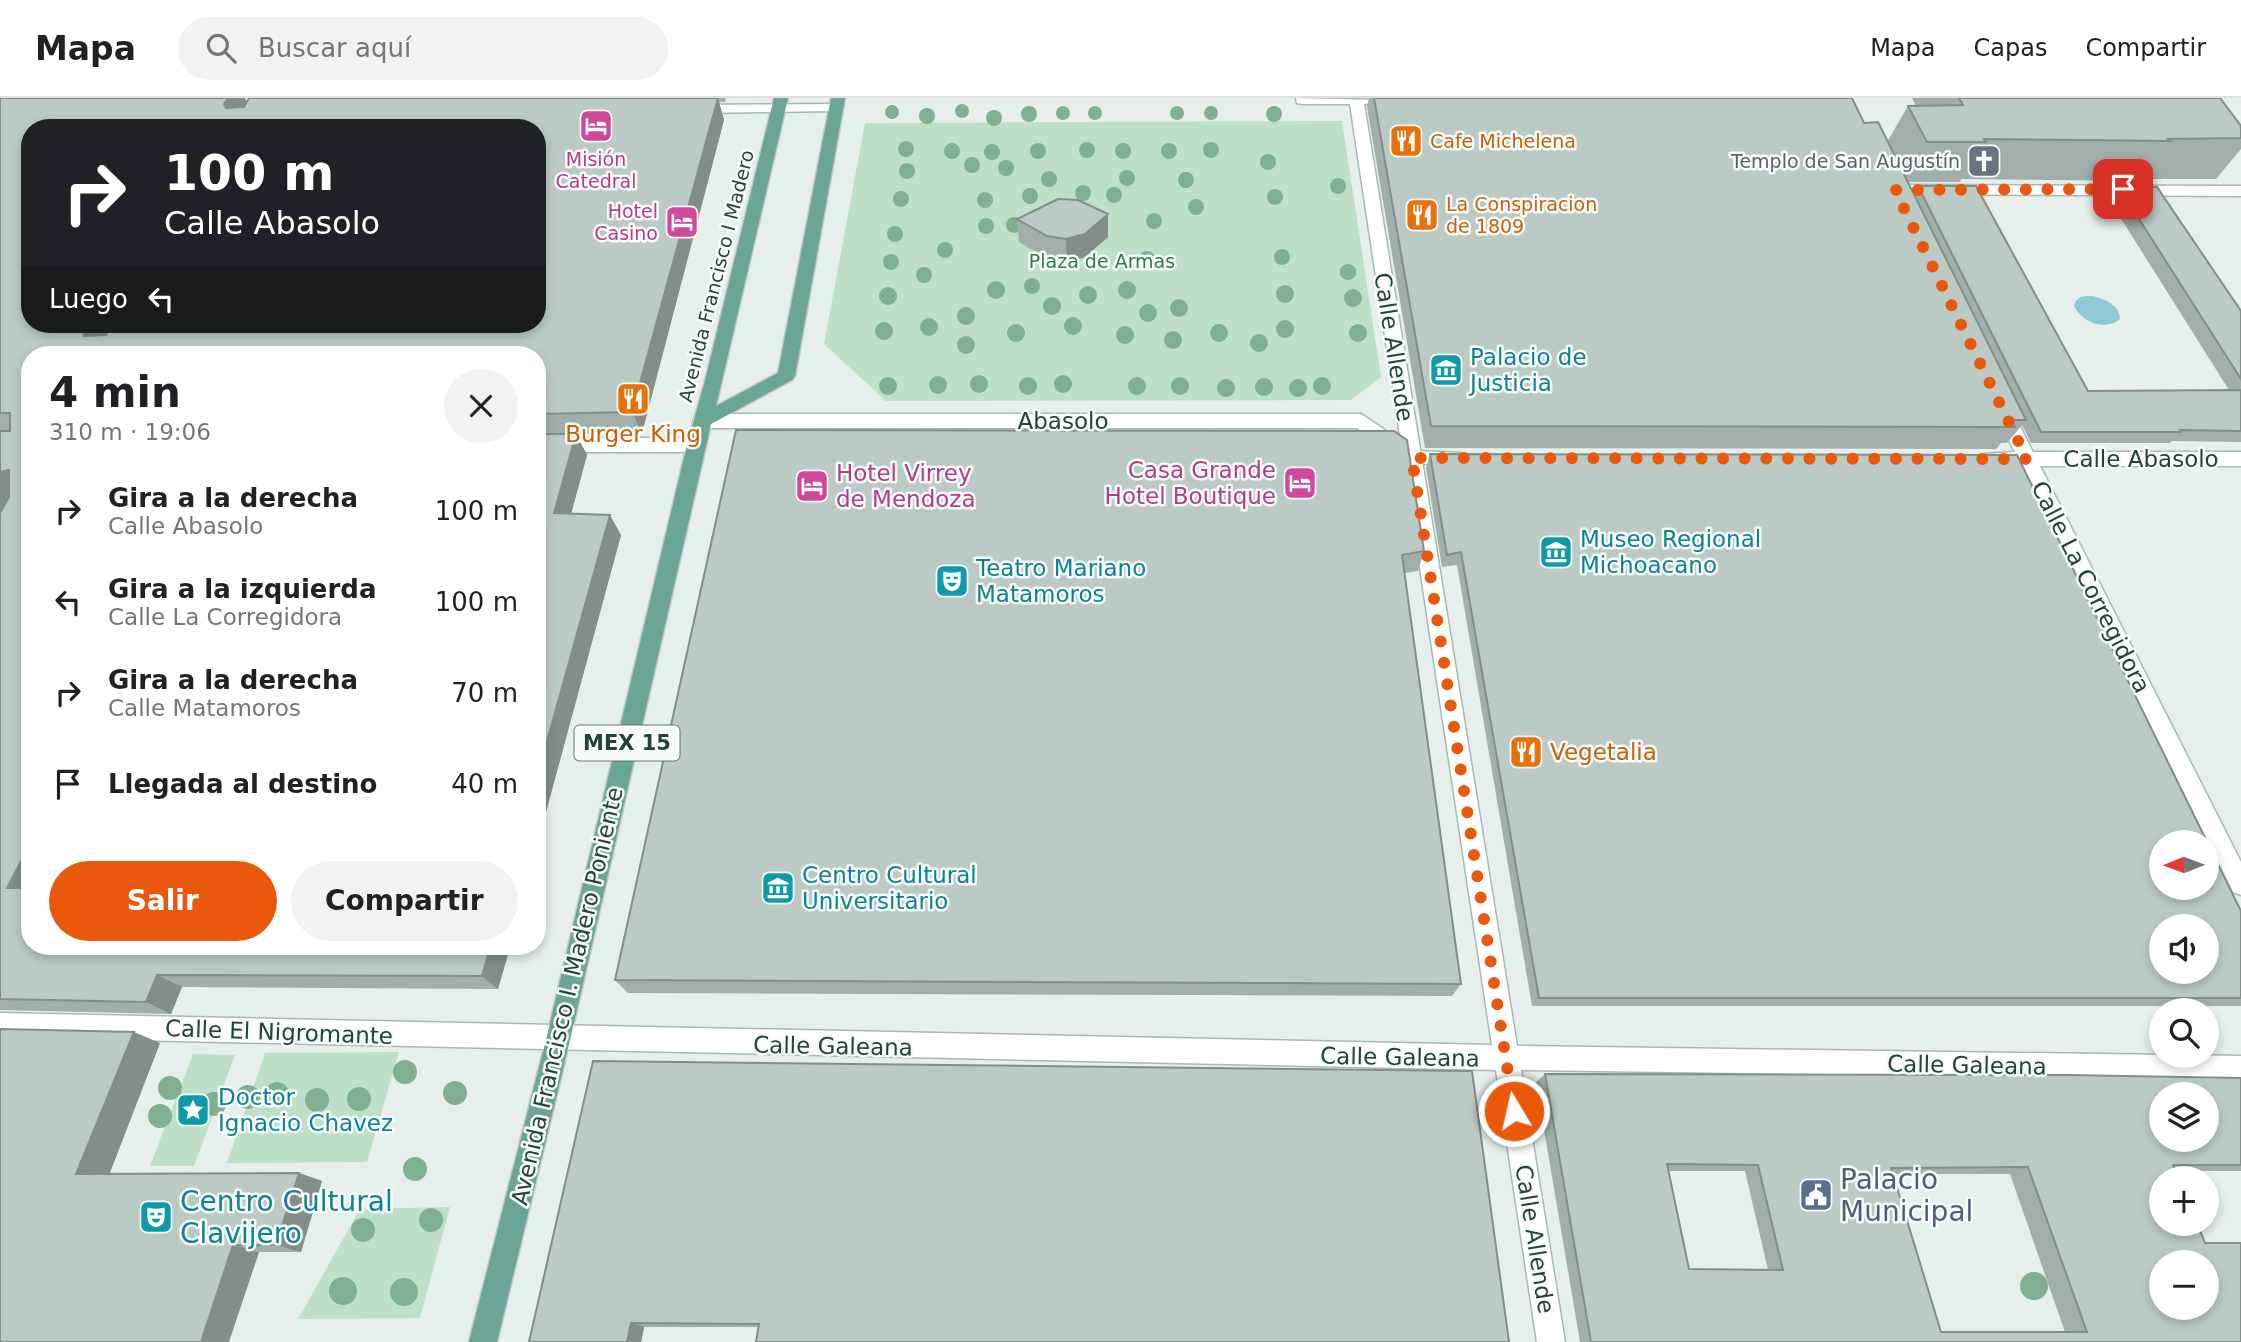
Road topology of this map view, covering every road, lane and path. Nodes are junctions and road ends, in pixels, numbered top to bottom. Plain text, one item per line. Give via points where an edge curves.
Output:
1 (1356, 99) edge
2 (1302, 100) dead end
3 (1385, 100) edge
4 (780, 103) edge
5 (837, 103) edge
6 (682, 109) edge
7 (2152, 189) junction
8 (2241, 191) edge
9 (2167, 211) edge
10 (1907, 214) edge
11 (1991, 385) edge
12 (702, 421) junction
13 (546, 445) edge
14 (696, 445) junction
15 (1412, 458) junction
16 (1477, 458) edge
17 (1972, 459) edge
18 (2027, 459) junction
19 (2241, 459) edge
20 (2241, 885) edge
21 (0, 1025) edge
22 (558, 1040) junction
23 (1506, 1060) junction
24 (2241, 1068) edge
25 (483, 1342) edge
26 (1551, 1342) edge

1 - 2 street
1 - 3 street
1 - 15 street, Calle Allende
4 - 5 street
4 - 6 street
4 - 12 main road, Avenida Francisco I Madero
5 - 12 main road, Avenida Francisco I Madero via 786,376
7 - 8 street
7 - 9 street
7 - 10 street via 1893,184
11 - 18 street, Calle La Corregidora
12 - 14 main road, Avenida Francisco I. Madero Poniente
12 - 15 street, Abasolo via 1361,421
13 - 14 street
14 - 22 main road, Avenida Francisco I. Madero Poniente / MEX 15
15 - 16 street
15 - 23 street, Calle Allende
17 - 18 street, Calle Abasolo
18 - 19 street, Calle Abasolo
18 - 20 street, Calle La Corregidora
21 - 22 street, Calle El Nigromante
22 - 23 street, Calle Galeana
22 - 25 main road, Avenida Francisco I. Madero Poniente / MEX 15
23 - 24 street, Calle Galeana
23 - 26 street, Calle Allende

